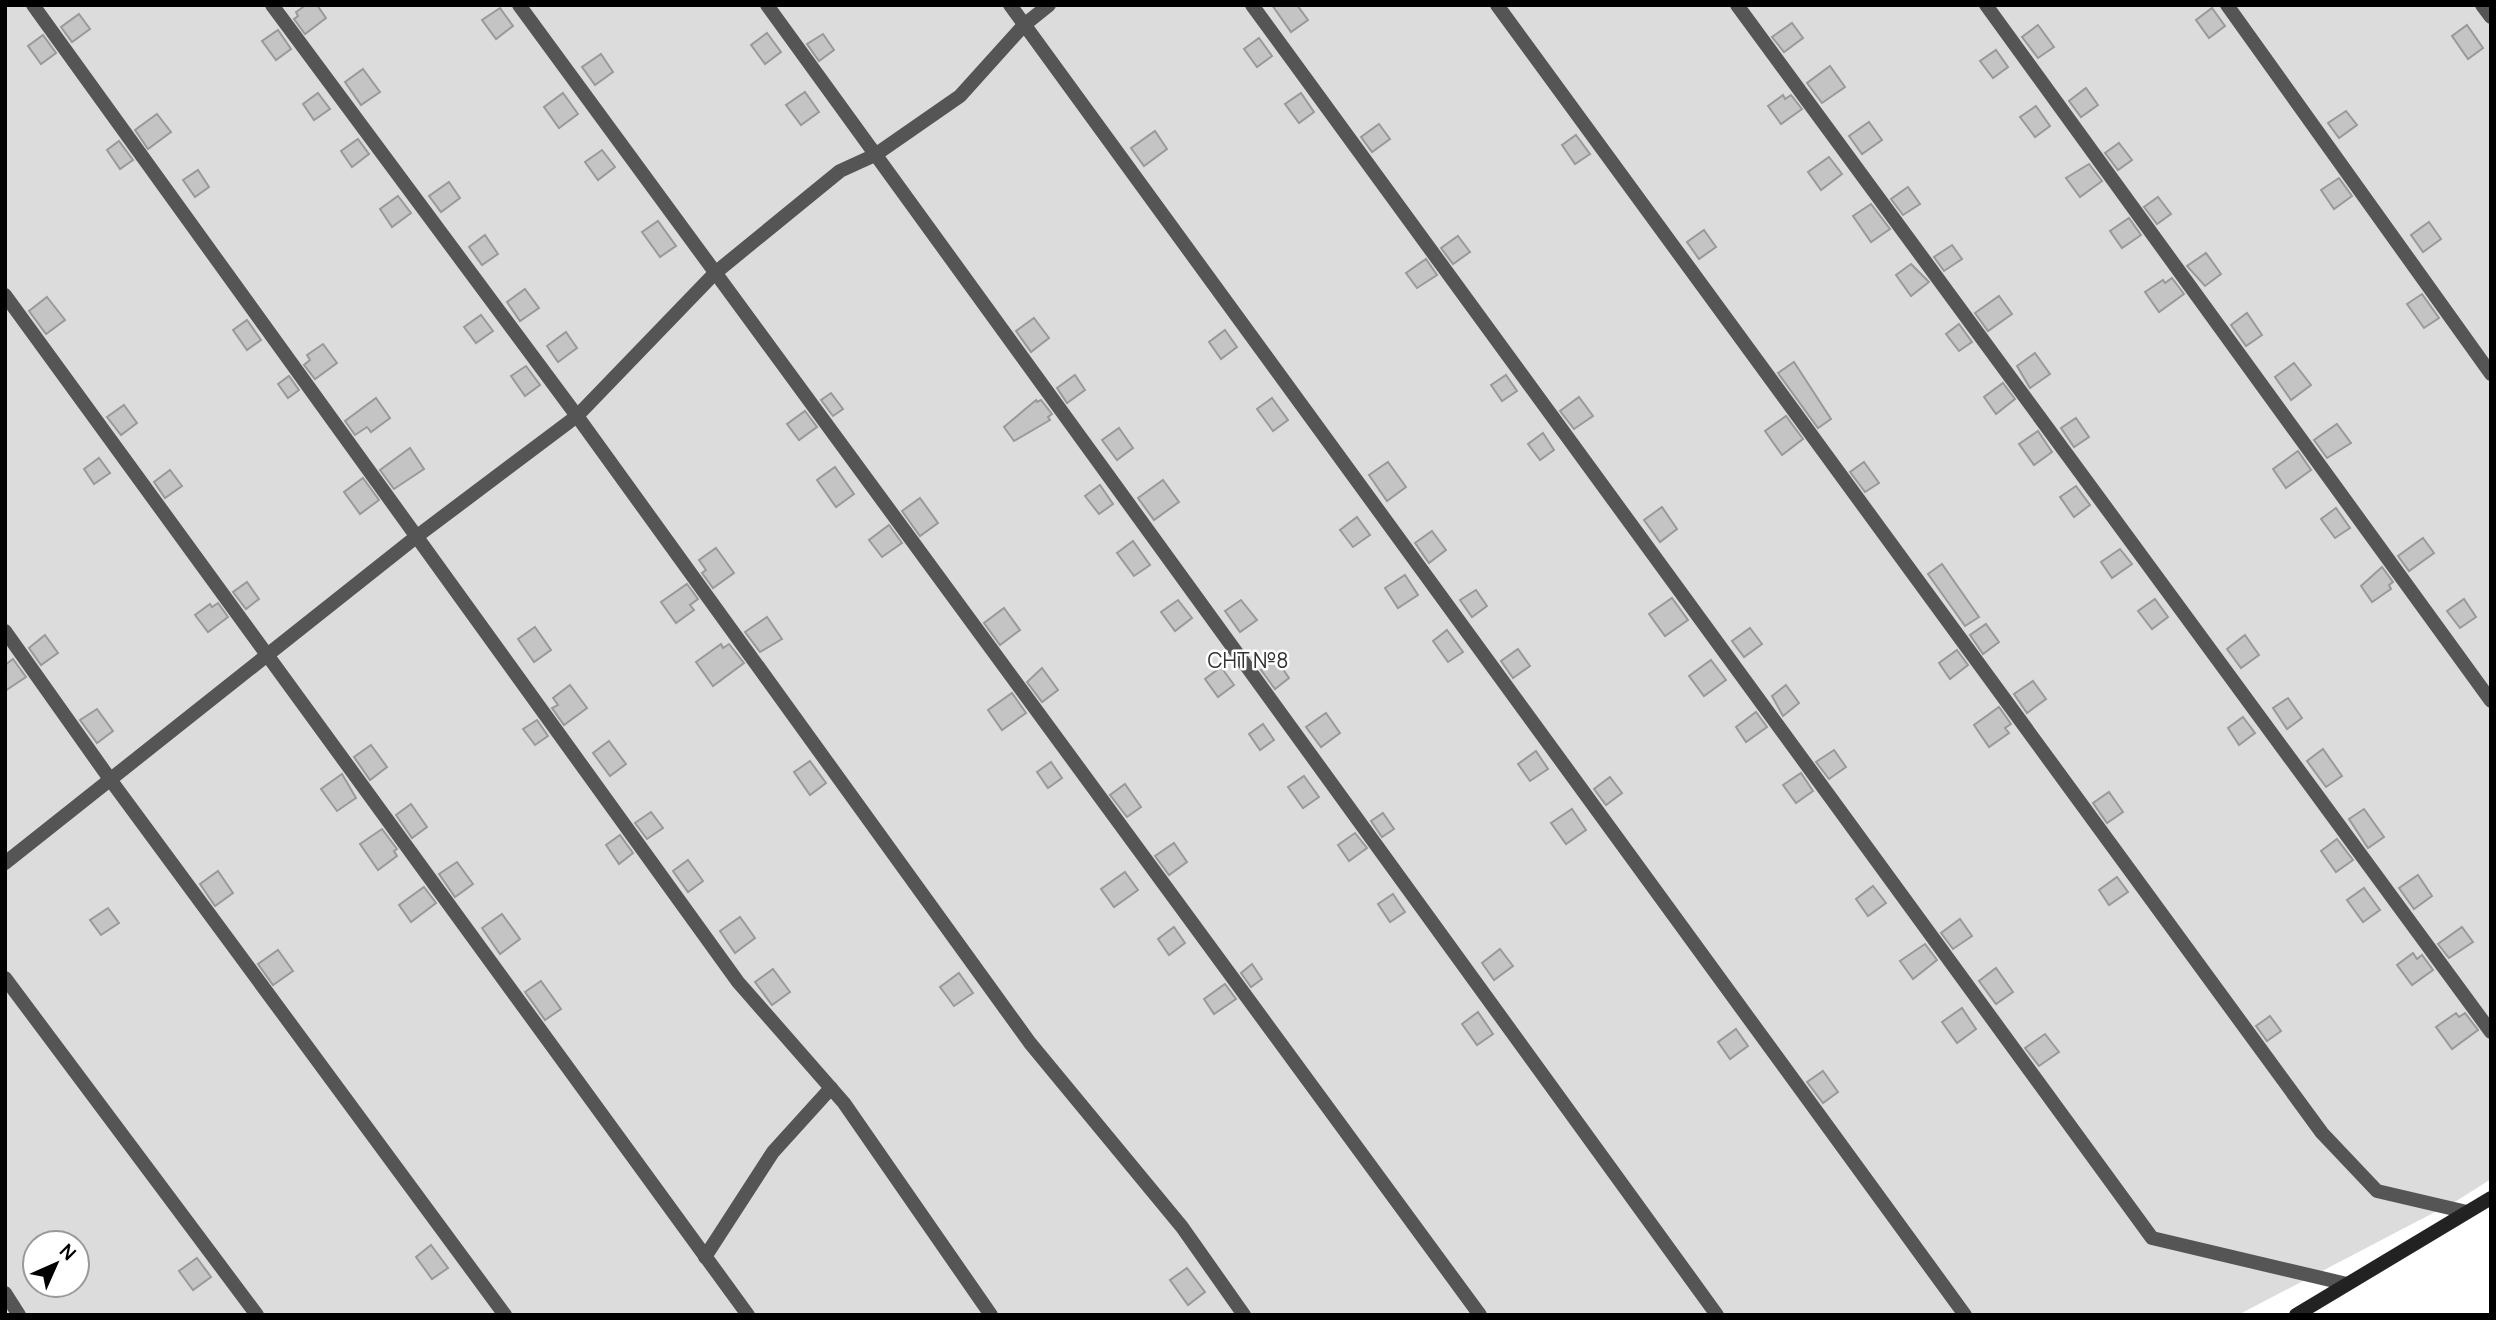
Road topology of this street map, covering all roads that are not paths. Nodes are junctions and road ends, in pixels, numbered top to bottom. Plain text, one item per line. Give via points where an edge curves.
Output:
1 (33, 5) edge
2 (272, 5) edge
3 (519, 5) edge
4 (767, 5) edge
5 (1010, 5) edge
6 (1049, 5) edge
7 (1252, 5) edge
8 (1497, 5) edge
9 (1737, 5) edge
10 (1986, 5) edge
11 (2227, 5) edge
12 (2482, 5) edge
13 (2491, 17) edge
14 (1024, 25) junction
15 (875, 155) junction
16 (715, 273) junction
17 (5, 295) edge
18 (2491, 374) edge
19 (578, 416) junction
20 (416, 537) junction
21 (5, 631) edge
22 (268, 655) junction
23 (2491, 701) edge
24 (112, 782) junction
25 (5, 863) edge
26 (5, 978) edge
27 (2491, 1032) edge
28 (831, 1088) junction
29 (2491, 1198) edge
30 (2467, 1212) junction
31 (705, 1257) junction
32 (2347, 1284) junction
33 (5, 1293) edge
34 (19, 1315) edge
35 (257, 1315) edge
36 (505, 1315) edge
37 (748, 1315) edge
38 (991, 1315) edge
39 (1244, 1315) edge
40 (1480, 1315) edge
41 (1717, 1315) edge
42 (1965, 1315) edge
43 (2295, 1315) edge

1 - 20 street
2 - 19 street
3 - 16 street
4 - 15 street
5 - 14 street
6 - 14 street
7 - 32 street via 2152,1238
8 - 30 street via 2322,1133 2377,1191
9 - 27 street
10 - 23 street
11 - 18 street
12 - 13 street
14 - 15 street via 960,96
14 - 42 street
15 - 16 street via 839,171
15 - 41 street
16 - 19 street
16 - 40 street
17 - 22 street
19 - 20 street
19 - 39 street via 1030,1042 1181,1227
20 - 22 street
20 - 28 street via 738,982
21 - 24 street
22 - 24 street
22 - 31 street
24 - 25 street
24 - 36 street
26 - 35 street
28 - 31 street via 773,1153
28 - 38 street
29 - 30 main road
30 - 32 main road
31 - 37 street
32 - 43 main road
33 - 34 street

